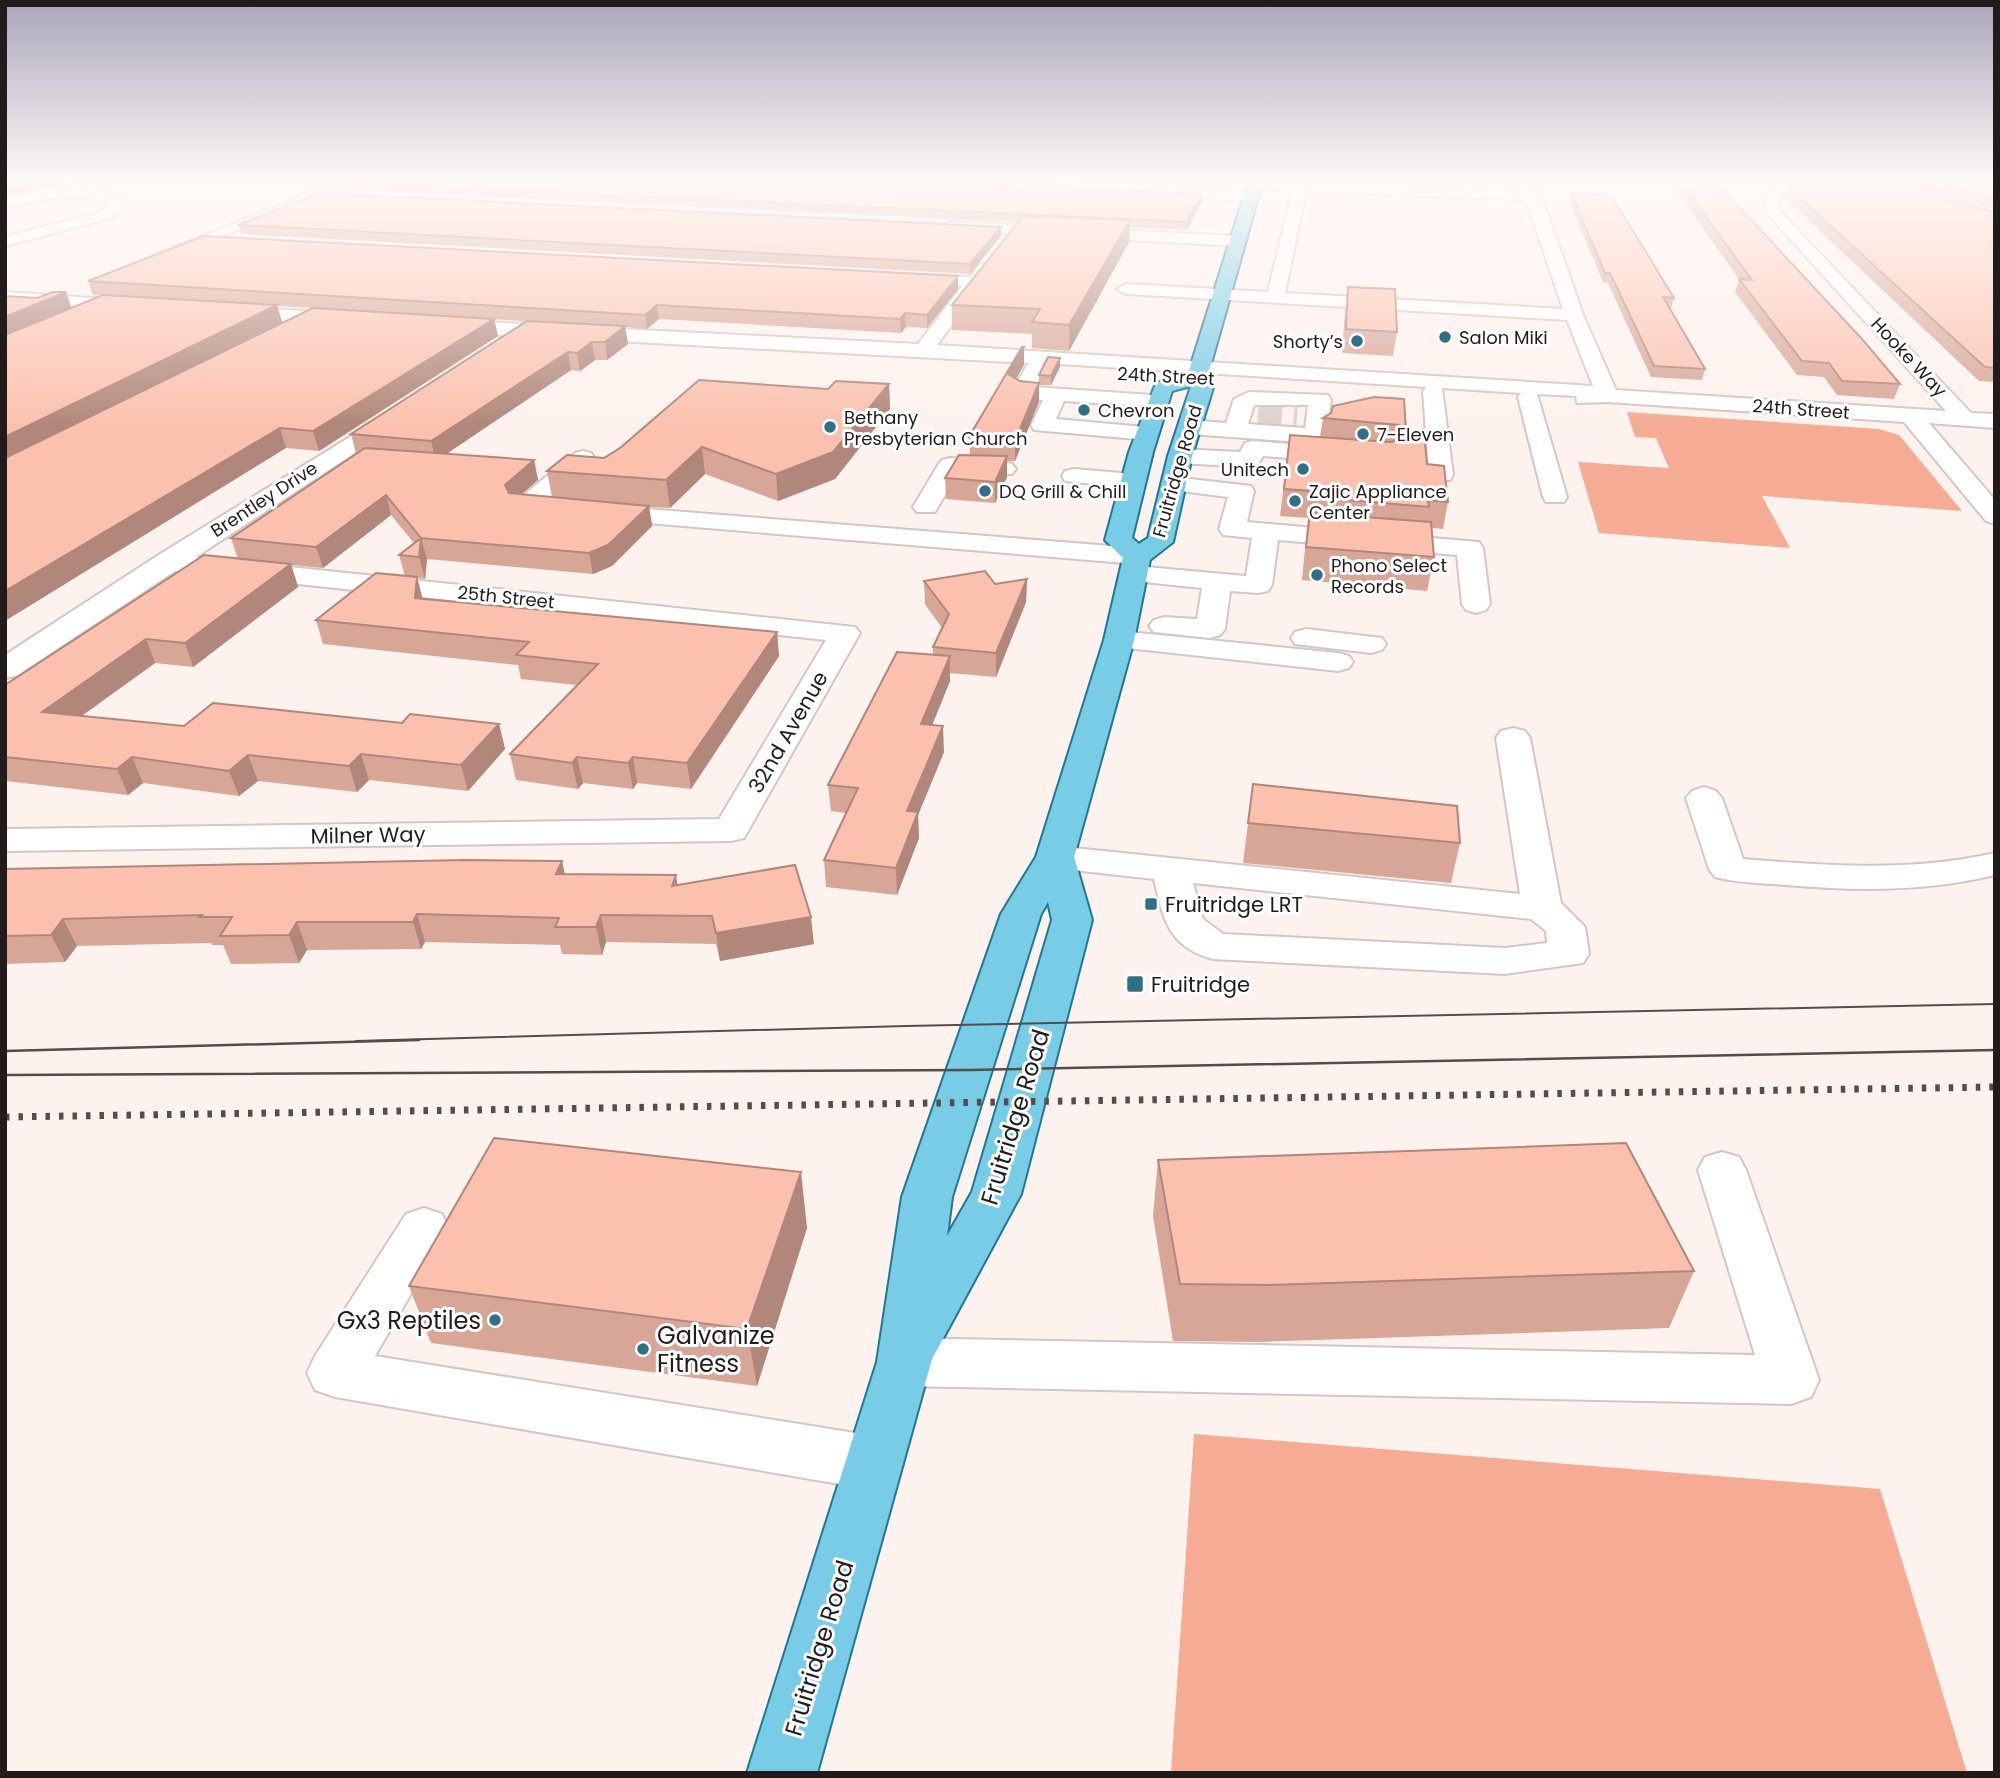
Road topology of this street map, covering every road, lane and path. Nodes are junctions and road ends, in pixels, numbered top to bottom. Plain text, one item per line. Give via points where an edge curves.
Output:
1 (990, 263) edge
2 (1231, 263) edge
3 (1283, 263) edge
4 (1557, 263) edge
5 (1820, 263) edge
6 (891, 278) edge
7 (974, 282) junction
8 (89, 284) edge
9 (1126, 289) dead end
10 (1222, 295) junction
11 (5, 297) edge
12 (1275, 298) junction
13 (48, 300) junction
14 (106, 304) junction
15 (160, 308) edge
16 (215, 311) edge
17 (1574, 314) junction
18 (311, 317) junction
19 (1215, 317) junction
20 (1239, 318) dead end
21 (364, 321) edge
22 (66, 322) edge
23 (431, 325) edge
24 (524, 331) junction
25 (272, 338) edge
26 (679, 340) junction
27 (726, 342) junction
28 (1207, 346) junction
29 (1232, 347) dead end
30 (926, 348) junction
31 (490, 355) edge
32 (654, 360) dead end
33 (1115, 360) junction
34 (1035, 368) junction
35 (1199, 372) junction
36 (1434, 391) junction
37 (1056, 395) junction
38 (1097, 397) junction
39 (1529, 397) junction
40 (1608, 397) junction
41 (421, 400) edge
42 (1158, 401) junction
43 (1323, 405) junction
44 (1910, 416) junction
45 (1244, 419) junction
46 (1965, 419) junction
47 (1995, 421) edge
48 (1189, 427) junction
49 (1148, 433) junction
50 (1180, 456) junction
51 (1360, 456) edge
52 (583, 458) edge
53 (1006, 469) edge
54 (1074, 475) dead end
55 (1441, 475) edge
56 (1133, 481) junction
57 (1173, 484) junction
58 (1555, 497) dead end
59 (926, 507) dead end
60 (1995, 516) edge
61 (1266, 531) junction
62 (167, 562) junction
63 (1136, 565) junction
64 (1217, 582) junction
65 (1476, 604) dead end
66 (1210, 629) junction
67 (1121, 631) junction
68 (845, 633) joint
69 (1371, 644) dead end
70 (1338, 662) dead end
71 (5, 669) edge
72 (1513, 738) dead end
73 (1704, 798) dead end
74 (731, 830) joint
75 (5, 840) edge
76 (1055, 857) junction
77 (1995, 864) edge
78 (1170, 869) junction
79 (1542, 908) junction
80 (1722, 1170) dead end
81 (424, 1228) dead end
82 (904, 1362) junction
83 (874, 1463) junction
84 (782, 1773) edge

1 - 7 street
2 - 10 main road, Fruitridge Road
3 - 12 street
4 - 17 street
5 - 46 street, Hooke Way
6 - 7 street
7 - 30 street
8 - 13 street
9 - 10 street
10 - 12 street
10 - 19 main road, Fruitridge Road
11 - 13 street
12 - 17 street
13 - 14 street
14 - 15 street
14 - 22 street
16 - 18 street
17 - 40 street
18 - 21 street
18 - 25 street
19 - 20 street
19 - 28 main road, Fruitridge Road
23 - 24 street, 24th Street
24 - 26 street, 24th Street
24 - 31 street
26 - 27 street, 24th Street
26 - 32 street
27 - 30 street, 24th Street
27 - 34 street, 24th Street via 732,347
28 - 29 street
28 - 35 main road, Fruitridge Road
30 - 33 street, 24th Street
33 - 34 street, 24th Street
33 - 35 street, 24th Street
33 - 38 street
34 - 37 street via 1021,392
35 - 40 street, 24th Street via 1582,390
35 - 42 main road, Fruitridge Road via 1163,387
35 - 43 street, 24th Street
35 - 48 main road, Fruitridge Road via 1202,388
36 - 39 street, 24th Street
36 - 43 street, 24th Street
36 - 55 street
37 - 38 street
37 - 49 street via 1042,425
38 - 42 street
39 - 40 street, 24th Street
39 - 58 street
40 - 44 street, 24th Street
41 - 62 street, Brentley Drive
42 - 49 main road, Fruitridge Road
43 - 45 street via 1249,398 1242,404
43 - 45 street via 1315,436
44 - 46 street, 24th Street
44 - 60 street
45 - 48 street
46 - 47 street, 24th Street
48 - 50 main road, Fruitridge Road
49 - 56 main road, Fruitridge Road
50 - 51 street via 1251,460 1253,448
50 - 57 main road, Fruitridge Road
52 - 63 street via 524,507 1042,538
53 - 59 street via 950,464
54 - 56 street
56 - 63 main road, Fruitridge Road via 1118,540
57 - 61 street via 1242,491 1232,529
57 - 63 main road, Fruitridge Road via 1160,542
61 - 64 street via 1258,585
61 - 65 street via 1470,548
62 - 68 street, 25th Street
62 - 71 street, Brentley Drive
63 - 64 street
63 - 67 main road, Fruitridge Road
64 - 66 street
66 - 67 street
66 - 69 street
67 - 70 street
67 - 76 main road, Fruitridge Road
68 - 74 street, 32nd Avenue
72 - 79 street
73 - 77 street via 1728,869 1875,881 1971,871
74 - 75 street, Milner Way
76 - 78 street
76 - 82 main road, Fruitridge Road via 1021,914 927,1197
76 - 82 main road, Fruitridge Road via 1072,920 996,1194
78 - 79 street
78 - 79 street via 1185,925 1213,946 1505,961 1569,954 1565,927
80 - 82 street via 1791,1380
81 - 83 street via 335,1373
82 - 83 main road, Fruitridge Road
83 - 84 main road, Fruitridge Road

